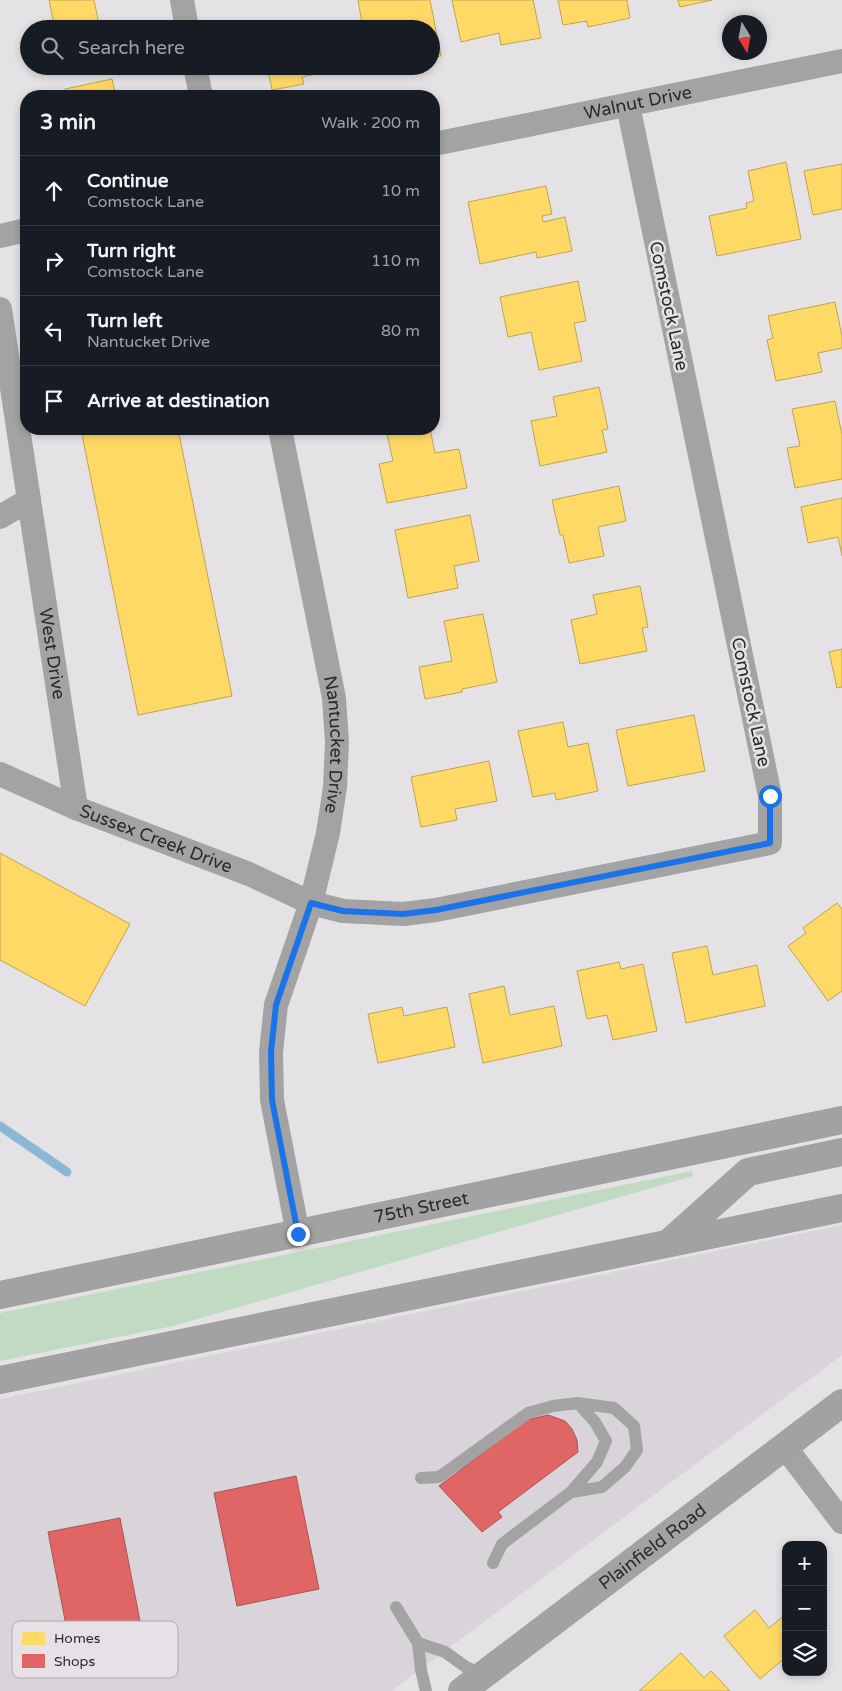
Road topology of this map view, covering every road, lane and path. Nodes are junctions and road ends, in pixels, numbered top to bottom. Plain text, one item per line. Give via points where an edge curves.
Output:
1 (182, 0) edge
2 (186, 20) edge
3 (842, 61) edge
4 (197, 75) edge
5 (200, 90) edge
6 (628, 105) junction
7 (440, 143) edge
8 (20, 231) edge
9 (0, 236) edge
10 (0, 309) edge
11 (281, 435) edge
12 (29, 500) junction
13 (0, 517) edge
14 (0, 774) edge
15 (76, 808) junction
16 (311, 903) junction
17 (842, 1120) edge
18 (842, 1152) edge
19 (842, 1208) edge
20 (298, 1234) junction
21 (670, 1242) junction
22 (0, 1294) edge
23 (0, 1380) edge
24 (578, 1403) junction
25 (842, 1403) edge
26 (785, 1447) junction
27 (421, 1478) dead end
28 (571, 1492) junction
29 (842, 1522) edge
30 (493, 1564) dead end
31 (396, 1607) dead end
32 (418, 1644) junction
33 (484, 1675) junction
34 (426, 1691) edge
35 (462, 1691) edge

1 - 2 street
3 - 6 street, Walnut Drive
4 - 5 street
6 - 7 street, Walnut Drive
6 - 16 street, Comstock Lane via 770,796 770,843 436,910 403,914 343,911
8 - 9 street
10 - 12 street, West Drive
11 - 16 street, Nantucket Drive via 334,698 337,742 336,787
12 - 13 street
12 - 15 street, West Drive
14 - 15 street, Sussex Creek Drive
15 - 16 street, Sussex Creek Drive via 249,874
16 - 20 street, Nantucket Drive via 276,1005 271,1052 272,1100
17 - 20 main road, 75th Street
18 - 21 main road via 748,1172
19 - 21 main road
20 - 22 main road, 75th Street
21 - 23 main road
24 - 27 lane via 528,1413 439,1477
24 - 28 lane via 606,1441 597,1462
24 - 28 lane via 614,1408 634,1426 637,1450 625,1467 602,1486
25 - 26 main road, Plainfield Road
26 - 29 street
26 - 33 main road, Plainfield Road
28 - 30 lane via 502,1544
31 - 32 lane
32 - 33 lane via 445,1652
32 - 34 lane
33 - 35 main road, Plainfield Road

